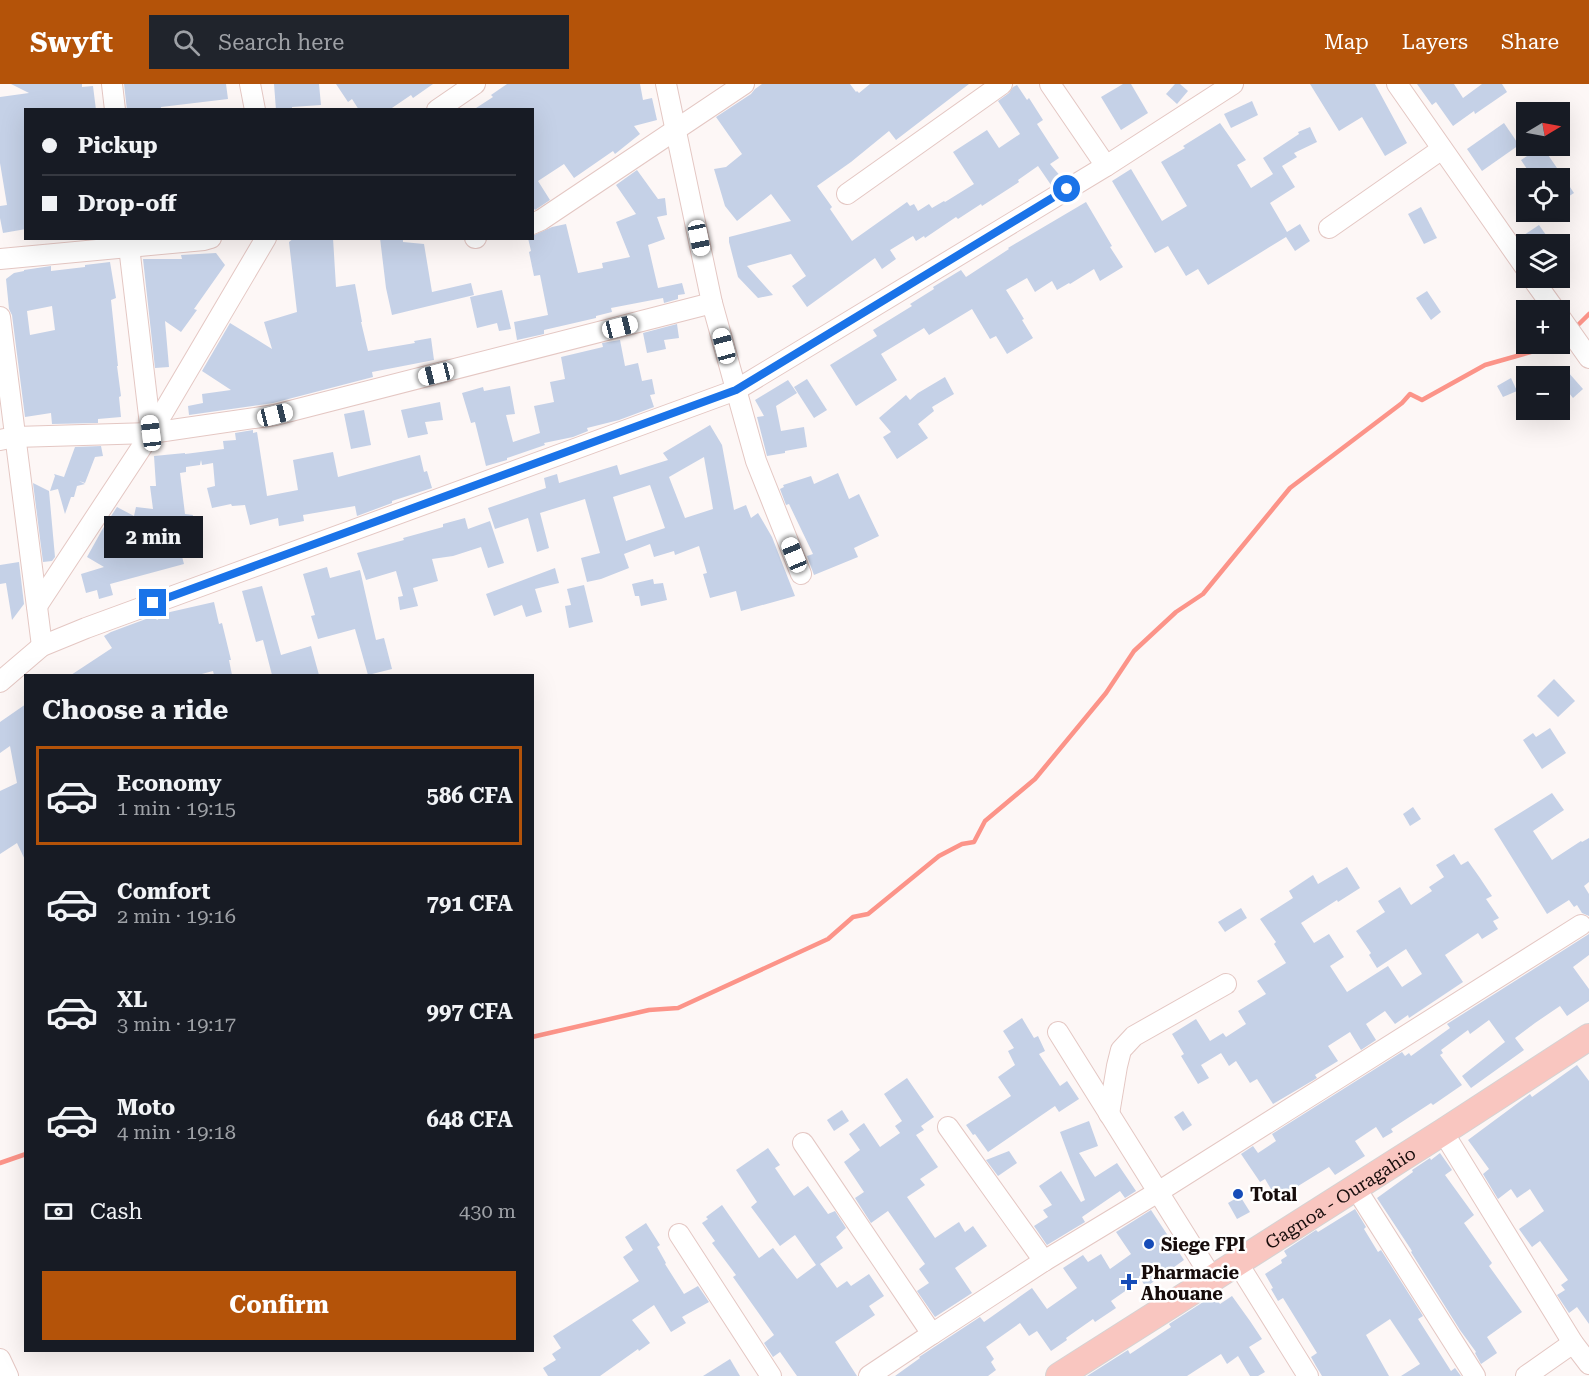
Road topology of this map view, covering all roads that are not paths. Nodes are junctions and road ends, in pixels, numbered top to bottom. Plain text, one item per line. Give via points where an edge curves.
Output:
1 (112, 84) edge
2 (250, 84) edge
3 (475, 84) edge
4 (666, 84) edge
5 (744, 84) edge
6 (1002, 84) edge
7 (1050, 84) edge
8 (1233, 84) edge
9 (1397, 84) edge
10 (115, 108) edge
11 (255, 108) edge
12 (440, 108) edge
13 (675, 130) junction
14 (1442, 149) junction
15 (1106, 166) junction
16 (847, 194) dead end
17 (534, 223) edge
18 (1329, 228) dead end
19 (204, 240) edge
20 (265, 240) edge
21 (129, 243) edge
22 (1516, 254) edge
23 (0, 259) edge
24 (712, 303) junction
25 (0, 317) edge
26 (1570, 331) edge
27 (1589, 358) edge
28 (736, 390) junction
29 (151, 433) junction
30 (8, 439) edge
31 (801, 574) dead end
32 (37, 606) junction
33 (42, 646) junction
34 (0, 682) edge
35 (1581, 925) dead end
36 (1226, 984) dead end
37 (1058, 1032) dead end
38 (1589, 1037) edge
39 (1109, 1114) junction
40 (948, 1127) dead end
41 (1443, 1132) junction
42 (803, 1143) dead end
43 (1355, 1187) junction
44 (1158, 1192) junction
45 (679, 1234) dead end
46 (1044, 1261) junction
47 (1238, 1262) junction
48 (1212, 1278) junction
49 (932, 1334) junction
50 (1573, 1343) junction
51 (0, 1359) edge
52 (1589, 1364) edge
53 (8, 1376) edge
54 (771, 1376) edge
55 (869, 1376) edge
56 (1059, 1376) edge
57 (1308, 1376) edge
58 (1475, 1376) edge
59 (1526, 1376) edge

1 - 10 street
2 - 11 street
3 - 12 street
4 - 13 street
5 - 13 street
6 - 16 street
7 - 15 street
8 - 15 street
9 - 14 street
13 - 17 street
13 - 24 street
14 - 18 street
14 - 22 street
15 - 28 street
19 - 21 street
20 - 29 street
21 - 23 street
21 - 29 street
24 - 28 street
24 - 29 street via 275,415
25 - 30 street
26 - 27 street
28 - 31 street via 756,461
28 - 33 street
29 - 30 street
29 - 32 street
30 - 32 street
32 - 33 street
33 - 34 street
35 - 44 street
36 - 39 street via 1134,1036 1121,1050
37 - 39 street
38 - 41 main road, Gagnoa - Ouragahio
39 - 44 street
40 - 46 street
41 - 43 main road, Gagnoa - Ouragahio
41 - 50 street
42 - 49 street
43 - 47 main road, Gagnoa - Ouragahio
43 - 58 street
44 - 46 street
44 - 48 street
45 - 54 street
46 - 49 street
47 - 48 main road, Gagnoa - Ouragahio
47 - 57 street
48 - 56 main road, Gagnoa - Ouragahio
49 - 55 street
50 - 52 street
50 - 59 street
51 - 53 street

